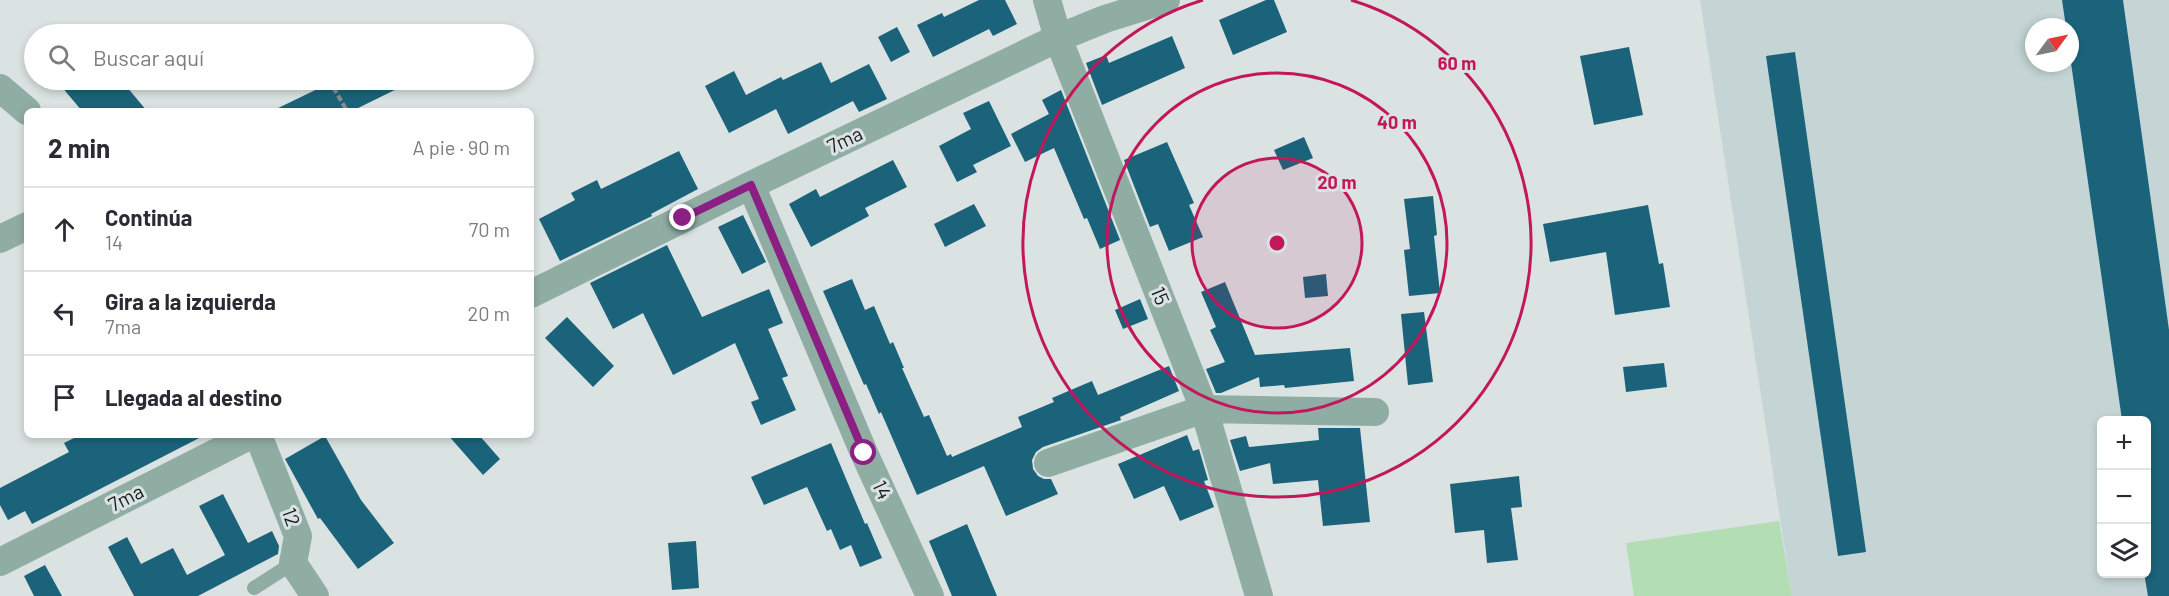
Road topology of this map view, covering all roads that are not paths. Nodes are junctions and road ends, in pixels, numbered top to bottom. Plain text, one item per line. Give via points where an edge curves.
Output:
1 (1047, 0) edge
2 (1166, 0) edge
3 (1058, 38) junction
4 (0, 88) edge
5 (24, 108) edge
6 (751, 185) junction
7 (24, 227) edge
8 (0, 239) edge
9 (534, 293) edge
10 (1204, 409) junction
11 (1375, 412) dead end
12 (245, 438) edge
13 (259, 438) edge
14 (1048, 463) dead end
15 (0, 561) edge
16 (293, 563) junction
17 (254, 588) dead end
18 (315, 596) edge
19 (930, 596) edge
20 (1259, 596) edge

1 - 3 street, 15
2 - 3 street, 7ma
3 - 6 street, 7ma
3 - 10 street, 15
4 - 5 street
6 - 9 street, 7ma
6 - 19 street, 14 via 864,453
7 - 8 street
10 - 11 street
10 - 14 street
10 - 20 street, 15
12 - 15 street, 7ma
13 - 16 street, 12 via 298,536
16 - 17 lane
16 - 18 street

